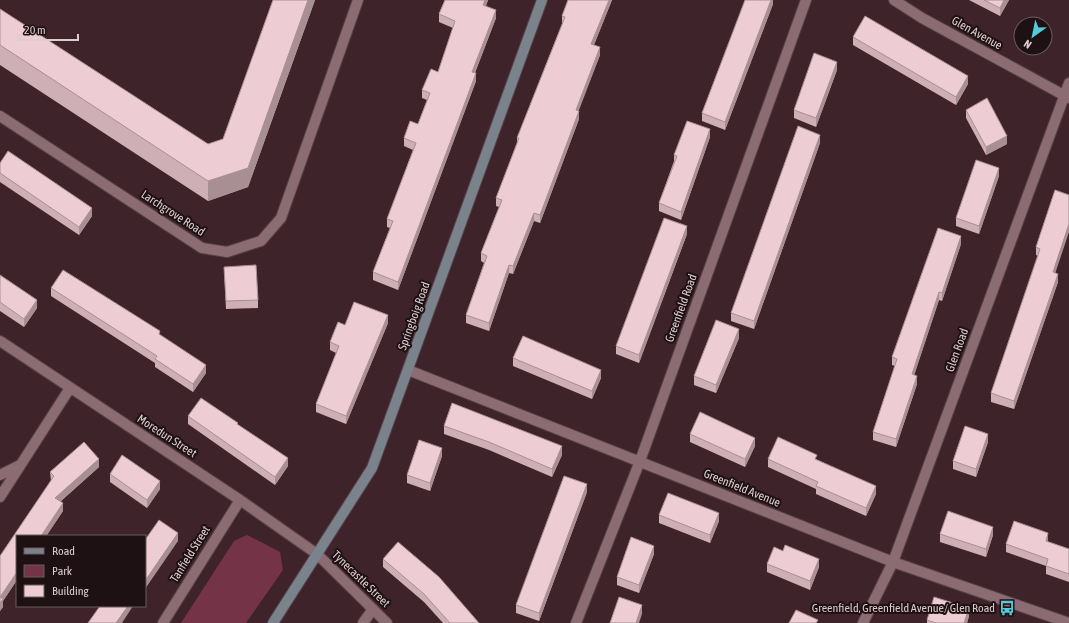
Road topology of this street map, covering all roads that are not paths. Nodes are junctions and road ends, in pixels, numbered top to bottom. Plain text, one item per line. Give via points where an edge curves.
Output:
1 (358, 0) edge
2 (542, 0) edge
3 (806, 0) edge
4 (894, 0) edge
5 (1069, 83) edge
6 (1066, 97) edge
7 (0, 116) edge
8 (0, 341) edge
9 (408, 370) junction
10 (70, 388) junction
11 (640, 461) junction
12 (21, 464) junction
13 (0, 475) edge
14 (0, 497) edge
15 (240, 500) junction
16 (317, 554) junction
17 (893, 562) junction
18 (373, 609) junction
19 (1069, 622) edge
20 (162, 623) edge
21 (273, 623) edge
22 (363, 623) edge
23 (387, 623) edge
24 (576, 623) edge
25 (863, 623) edge

1 - 7 street, Larchgrove Road via 281,218 261,241 227,252 202,248
2 - 9 main road, Springboig Road
3 - 11 street, Greenfield Road
4 - 6 street, Glen Avenue
5 - 6 street, Glen Road
6 - 17 street, Glen Road
8 - 10 street, Moredun Street
9 - 11 street, Greenfield Avenue
9 - 16 main road, Springboig Road via 372,468
10 - 12 street
10 - 15 street, Moredun Street
11 - 17 street, Greenfield Avenue
11 - 24 street, Greenfield Road
12 - 13 street
12 - 14 street
15 - 16 street, Moredun Street
15 - 20 street, Tanfield Street
16 - 18 street, Tynecastle Street
16 - 21 main road, Springboig Road
17 - 19 street, Greenfield Avenue
17 - 25 street, Glen Road
18 - 22 street
18 - 23 street, Tynecastle Street

